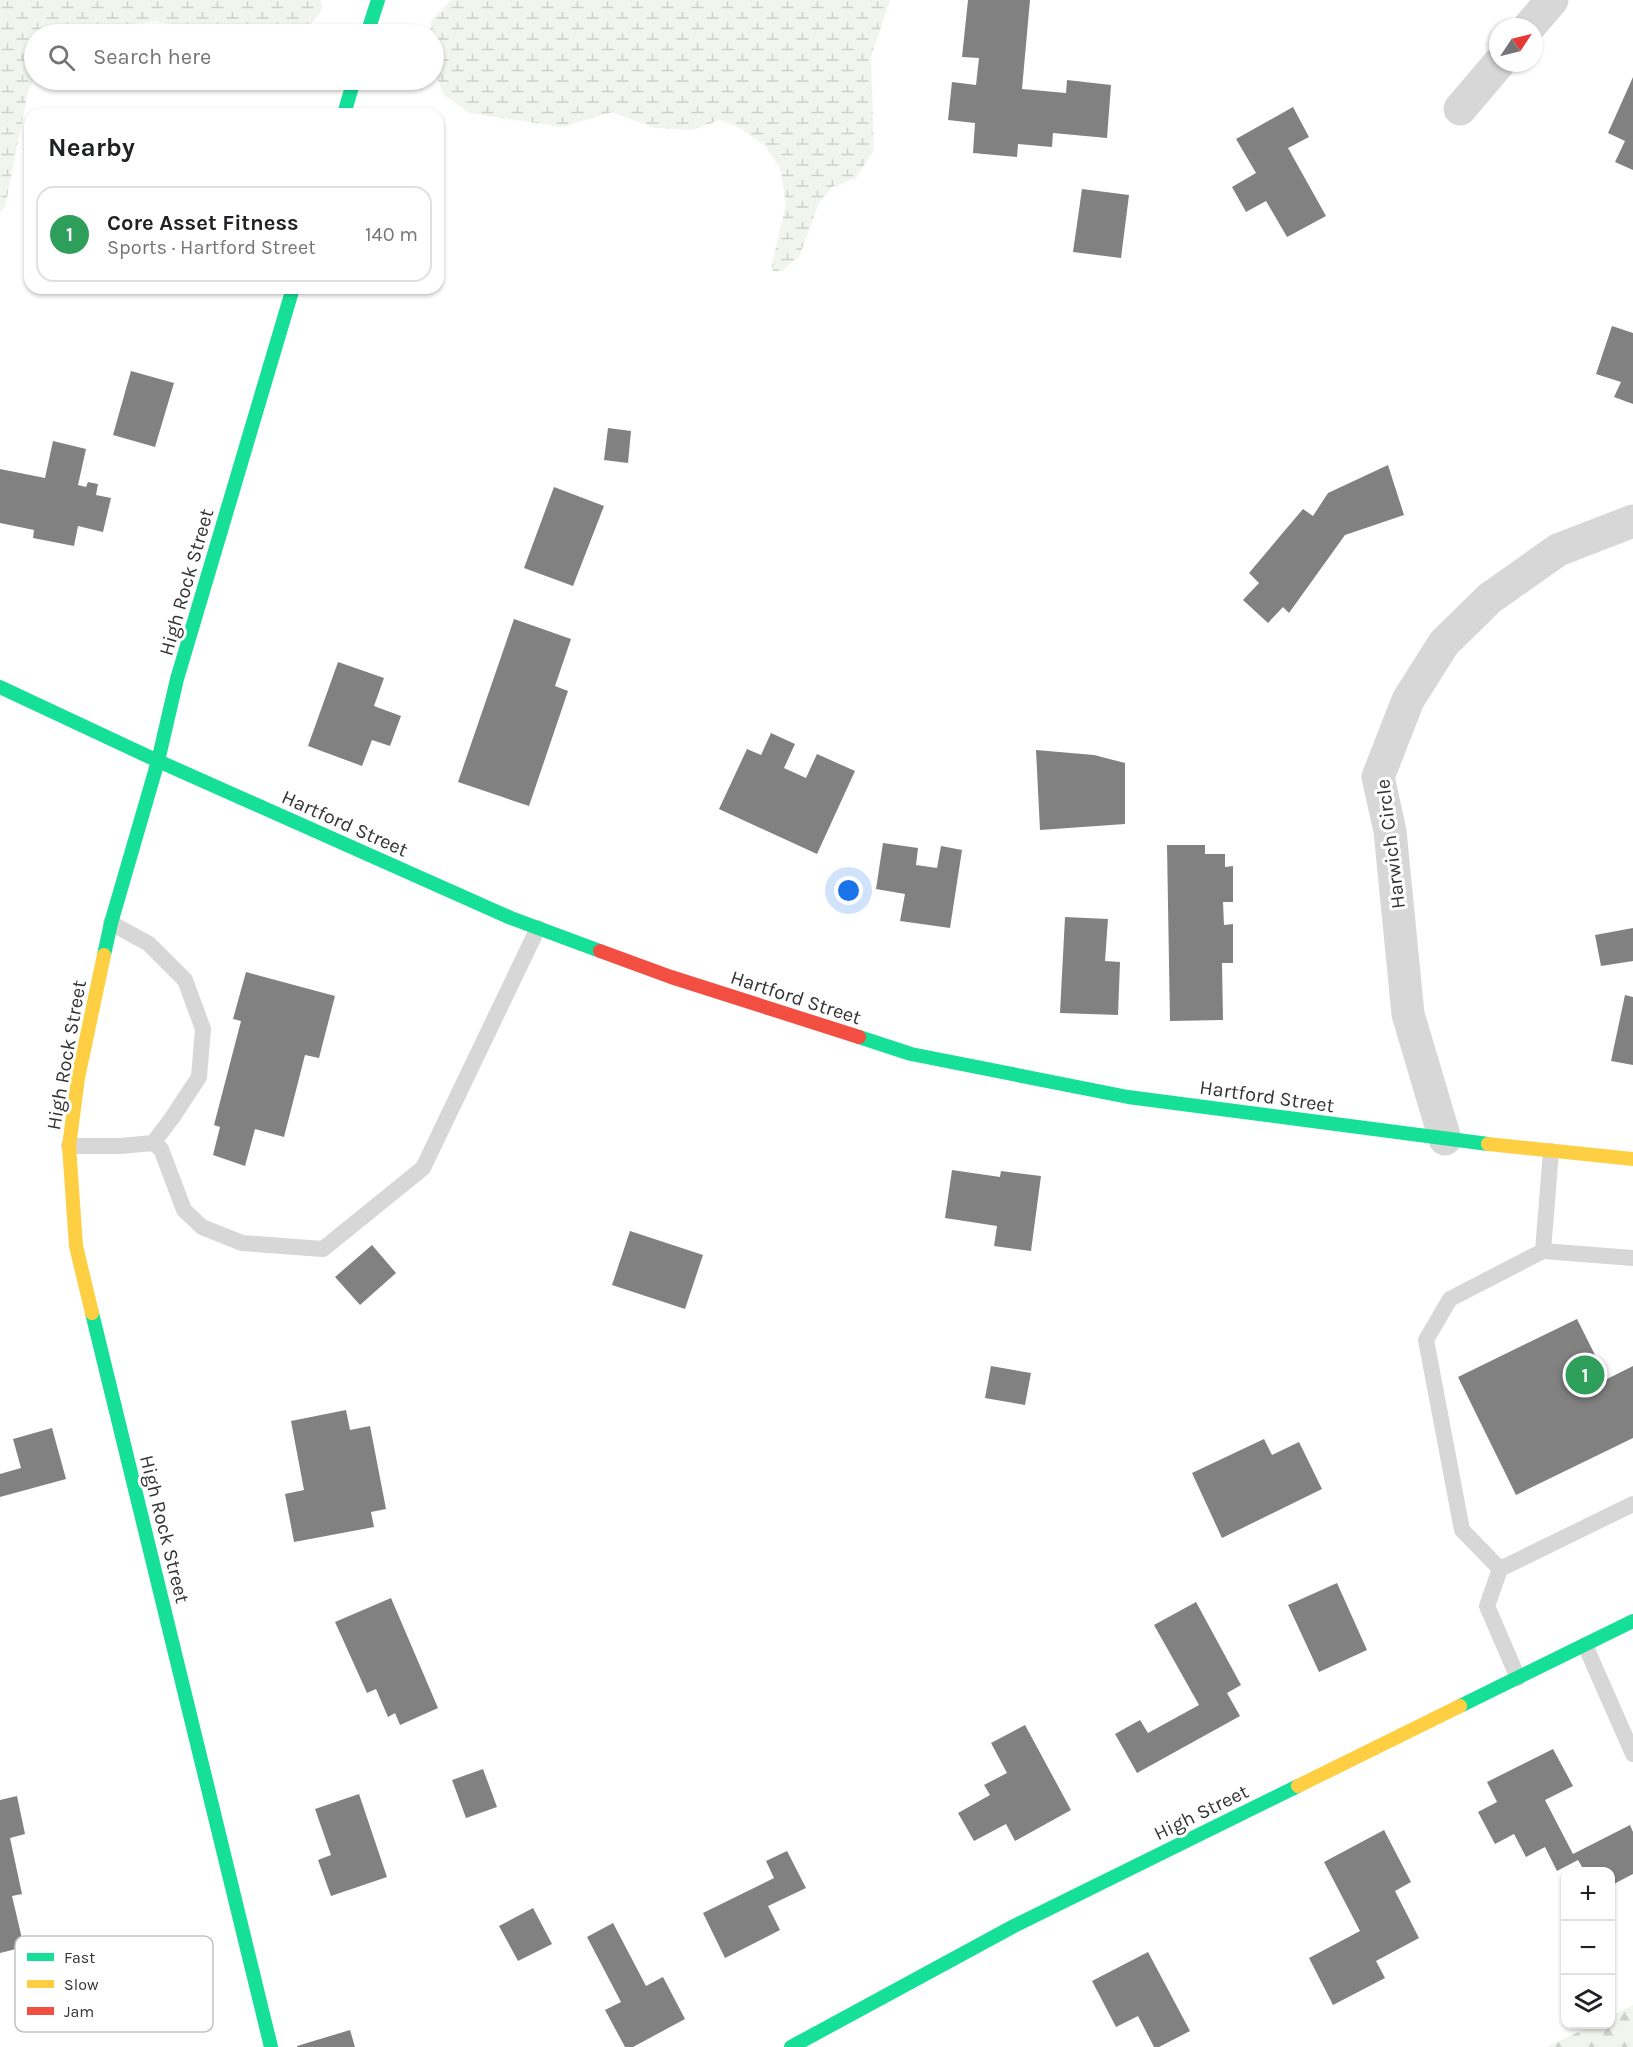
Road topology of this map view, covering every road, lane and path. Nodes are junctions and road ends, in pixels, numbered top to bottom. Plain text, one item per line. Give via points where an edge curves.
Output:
1 (378, 0) edge
2 (1552, 0) edge
3 (1537, 18) edge
4 (371, 24) edge
5 (1491, 72) edge
6 (351, 90) edge
7 (346, 108) edge
8 (1460, 109) dead end
9 (291, 294) edge
10 (1633, 521) edge
11 (0, 687) edge
12 (158, 761) junction
13 (111, 923) junction
14 (538, 928) junction
15 (1445, 1139) junction
16 (153, 1143) junction
17 (69, 1146) junction
18 (1551, 1151) junction
19 (1633, 1159) edge
20 (1543, 1251) junction
21 (1633, 1258) edge
22 (1633, 1504) edge
23 (1500, 1569) junction
24 (1633, 1621) edge
25 (1584, 1645) junction
26 (1518, 1678) junction
27 (1633, 1714) edge
28 (1616, 1716) junction
29 (1633, 1754) edge
30 (271, 2047) edge
31 (791, 2047) edge

1 - 4 street
2 - 3 street
5 - 8 street
6 - 7 street
9 - 12 street, High Rock Street via 177,679
10 - 15 street, Harwich Circle via 1558,550 1490,598 1444,643 1408,700 1378,777 1390,831 1408,1014
11 - 12 street, Hartford Street
12 - 13 street, High Rock Street
12 - 14 street, Hartford Street
13 - 16 lane via 150,944 185,980 203,1029 199,1077
13 - 17 street, High Rock Street via 78,1078
14 - 15 street, Hartford Street via 670,977 911,1054 1128,1097
14 - 16 lane via 423,1168 323,1249 242,1243 202,1227 184,1210 161,1149
15 - 18 street, Hartford Street
16 - 17 lane
17 - 30 street, High Rock Street via 76,1246
18 - 19 street, Hartford Street
18 - 20 lane
20 - 21 lane
20 - 23 lane via 1450,1299 1426,1340 1462,1530
22 - 23 lane
23 - 26 lane via 1487,1606
24 - 25 street, High Street
25 - 26 street, High Street
25 - 28 lane
26 - 31 street, High Street via 1014,1926
27 - 28 lane
28 - 29 lane

